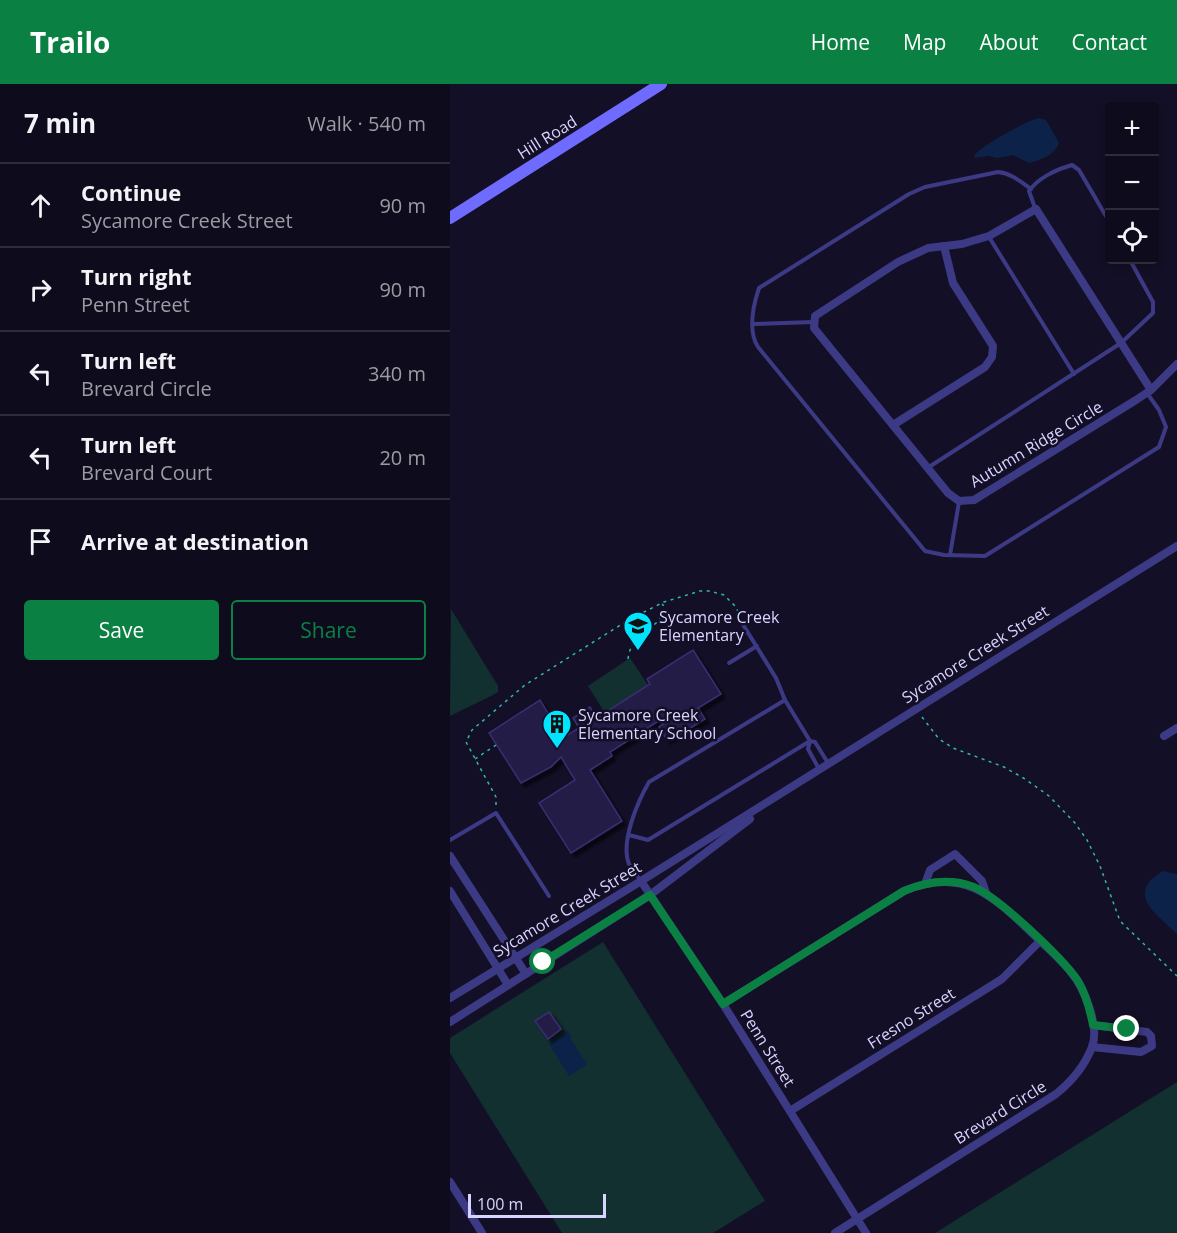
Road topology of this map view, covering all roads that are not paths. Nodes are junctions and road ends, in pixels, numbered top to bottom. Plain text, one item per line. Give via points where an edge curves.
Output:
1 (661, 84) edge
2 (1031, 189) junction
3 (1036, 209) junction
4 (1105, 215) edge
5 (450, 218) edge
6 (989, 236) junction
7 (944, 246) junction
8 (1132, 264) edge
9 (814, 321) junction
10 (753, 324) junction
11 (1121, 343) junction
12 (1177, 364) edge
13 (1074, 374) junction
14 (1149, 392) junction
15 (893, 425) junction
16 (927, 468) junction
17 (959, 501) junction
18 (1177, 547) edge
19 (950, 555) junction
20 (742, 623) road end
21 (757, 646) junction
22 (729, 663) dead end
23 (785, 700) junction
24 (1177, 728) edge
25 (1164, 736) dead end
26 (810, 741) junction
27 (828, 764) junction
28 (819, 769) junction
29 (790, 788) junction
30 (629, 835) junction
31 (450, 840) edge
32 (450, 856) edge
33 (641, 881) junction
34 (925, 884) junction
35 (450, 891) edge
36 (987, 893) junction
37 (650, 895) junction
38 (549, 896) dead end
39 (1040, 941) junction
40 (515, 958) junction
41 (498, 969) junction
42 (526, 974) junction
43 (508, 985) junction
44 (450, 998) edge
45 (723, 1004) junction
46 (450, 1022) edge
47 (1093, 1025) junction
48 (1092, 1047) junction
49 (790, 1112) junction
50 (450, 1182) edge
51 (857, 1219) junction
52 (482, 1233) edge
53 (835, 1233) edge
54 (866, 1233) edge

1 - 5 main road, Hill Road
2 - 3 lane
2 - 4 lane via 1035,183 1072,165
2 - 10 lane via 998,172 909,194 759,288
3 - 6 street
3 - 11 street
6 - 7 street
6 - 13 lane
7 - 9 street via 928,248 898,262 822,311
7 - 15 street via 953,283 993,346 992,357 985,367
8 - 11 lane via 1153,302 1153,313
9 - 10 lane
9 - 15 street, Autumn Ridge Circle via 814,328
10 - 19 lane via 752,337 758,348 925,551
11 - 13 lane
11 - 14 street
12 - 14 street, Autumn Ridge Circle
13 - 16 lane
14 - 17 street, Autumn Ridge Circle via 974,500
14 - 19 lane via 1166,427 1159,447 985,556
15 - 16 street, Autumn Ridge Circle
16 - 17 street, Autumn Ridge Circle
17 - 19 lane
18 - 27 street, Sycamore Creek Street
20 - 21 lane
21 - 22 lane
21 - 23 lane
23 - 26 lane
23 - 30 lane via 649,782 638,802
24 - 25 street
26 - 27 lane via 816,742
26 - 28 lane via 808,749
26 - 30 lane via 648,840
27 - 28 street, Sycamore Creek Street
28 - 29 street, Sycamore Creek Street
29 - 33 street, Sycamore Creek Street
29 - 37 street, Sycamore Creek Street
30 - 33 lane via 629,864
31 - 38 lane via 496,813
32 - 40 street
33 - 37 street, Penn Street
33 - 40 street, Sycamore Creek Street
34 - 36 street, Brevard Circle via 961,883
34 - 36 street, Brevard Circle via 930,870 955,854 982,881
34 - 45 street, Brevard Circle via 904,891
35 - 41 street
36 - 39 street, Brevard Circle
37 - 42 street, Sycamore Creek Street
37 - 45 street, Penn Street
39 - 47 street, Brevard Circle via 1079,983
39 - 49 street, Fresno Street via 1002,979
40 - 41 street, Sycamore Creek Street
40 - 42 street
41 - 43 street
41 - 44 street, Sycamore Creek Street
42 - 43 street, Sycamore Creek Street
43 - 46 street, Sycamore Creek Street
45 - 49 street, Penn Street
47 - 48 street, Brevard Circle
47 - 48 street via 1147,1032 1152,1046 1141,1052
48 - 51 street, Brevard Circle via 1076,1075 1056,1094
49 - 51 street, Penn Street
50 - 52 street
51 - 53 street, Brevard Circle
51 - 54 street, Penn Street

